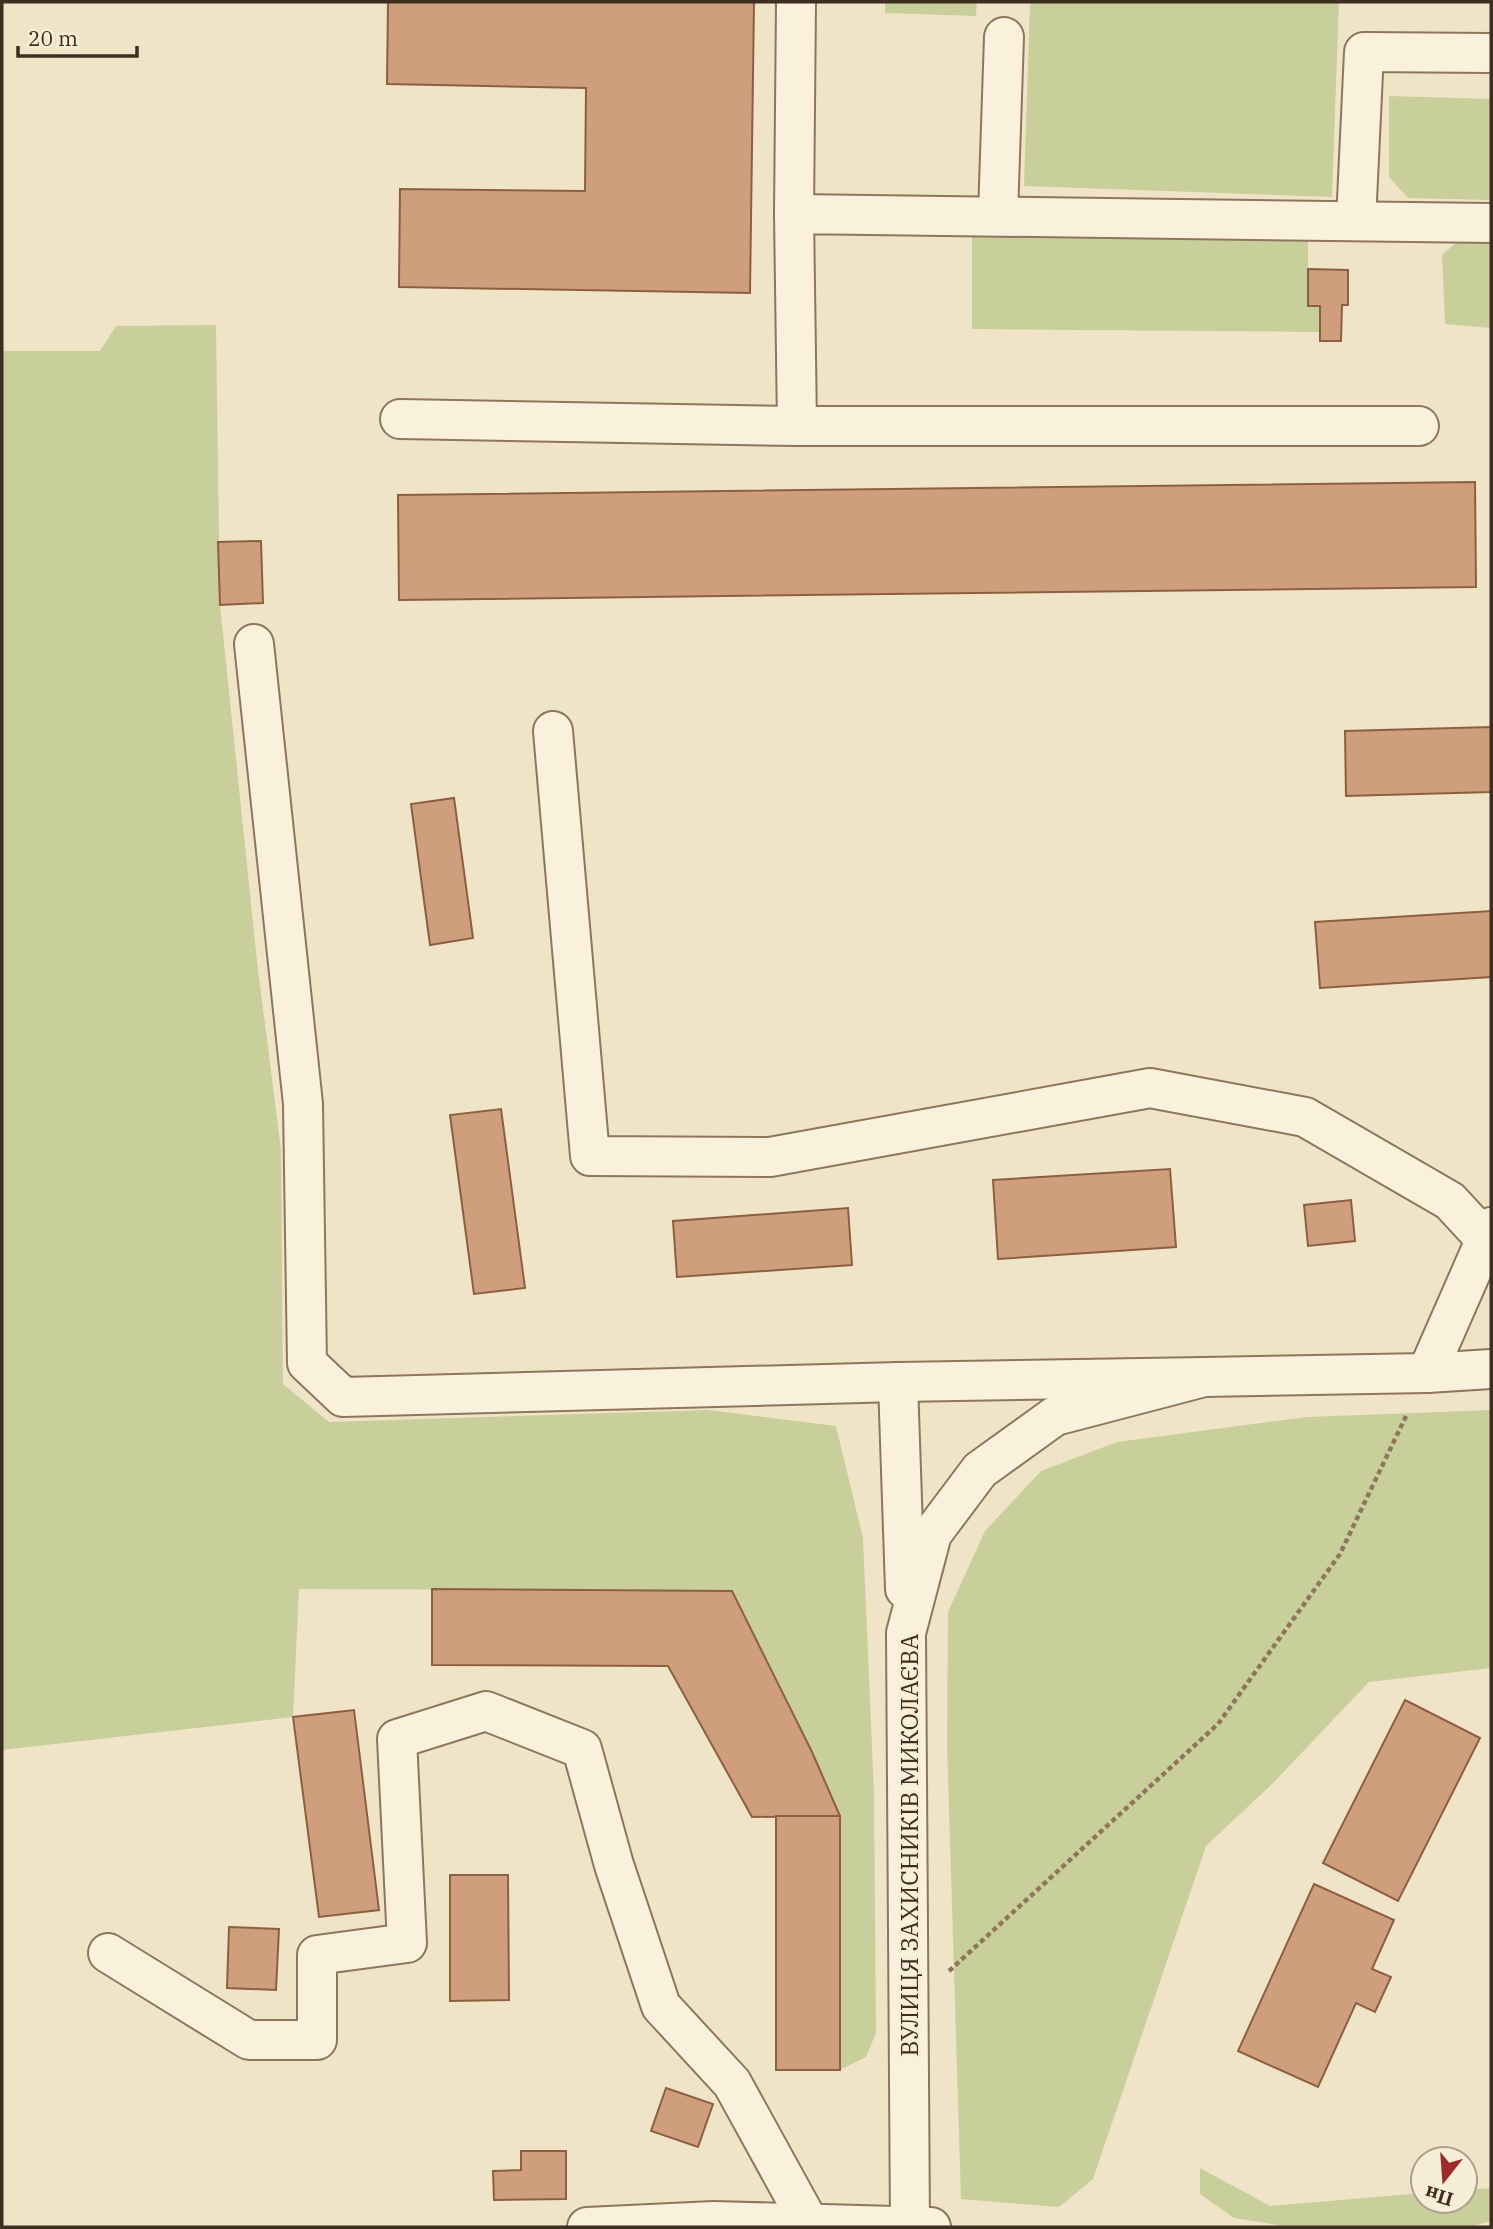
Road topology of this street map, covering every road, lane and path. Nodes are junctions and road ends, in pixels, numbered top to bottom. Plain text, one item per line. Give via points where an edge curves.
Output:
1 (796, 2) edge
2 (1004, 37) dead end
3 (1491, 53) edge
4 (794, 214) junction
5 (998, 215) junction
6 (1356, 221) junction
7 (1491, 223) edge
8 (400, 419) dead end
9 (797, 426) junction
10 (1419, 426) dead end
11 (254, 644) dead end
12 (554, 731) dead end
13 (1489, 1234) edge
14 (1491, 1369) edge
15 (1426, 1373) junction
16 (1205, 1377) junction
17 (898, 1382) junction
18 (906, 1633) junction
19 (108, 1953) dead end
20 (910, 2008) junction
21 (809, 2223) junction
22 (587, 2227) edge
23 (917, 2227) edge

1 - 4 street
2 - 5 street
3 - 6 street via 1364,52
4 - 5 street
4 - 9 street
5 - 6 street
6 - 7 street
8 - 9 street
9 - 10 street
11 - 17 street via 303,1104 307,1363 343,1397
12 - 13 street via 590,1156 770,1157 1150,1088 1305,1117 1450,1200
13 - 15 street
14 - 15 street, ВУЛИЦЯ ЗАХИСНИКІВ МИКОЛАЄВА
15 - 16 street, ВУЛИЦЯ ЗАХИСНИКІВ МИКОЛАЄВА
15 - 20 path via 1340,1554 1218,1724
16 - 17 street
16 - 18 street, ВУЛИЦЯ ЗАХИСНИКІВ МИКОЛАЄВА via 1055,1416 980,1470 932,1534
17 - 18 street
18 - 20 street, ВУЛИЦЯ ЗАХИСНИКІВ МИКОЛАЄВА
19 - 21 street via 249,2040 317,2040 317,1955 407,1944 397,1740 486,1711 582,1749 661,2006 732,2083
20 - 23 street, ВУЛИЦЯ ЗАХИСНИКІВ МИКОЛАЄВА
21 - 22 street via 714,2221
21 - 23 street

